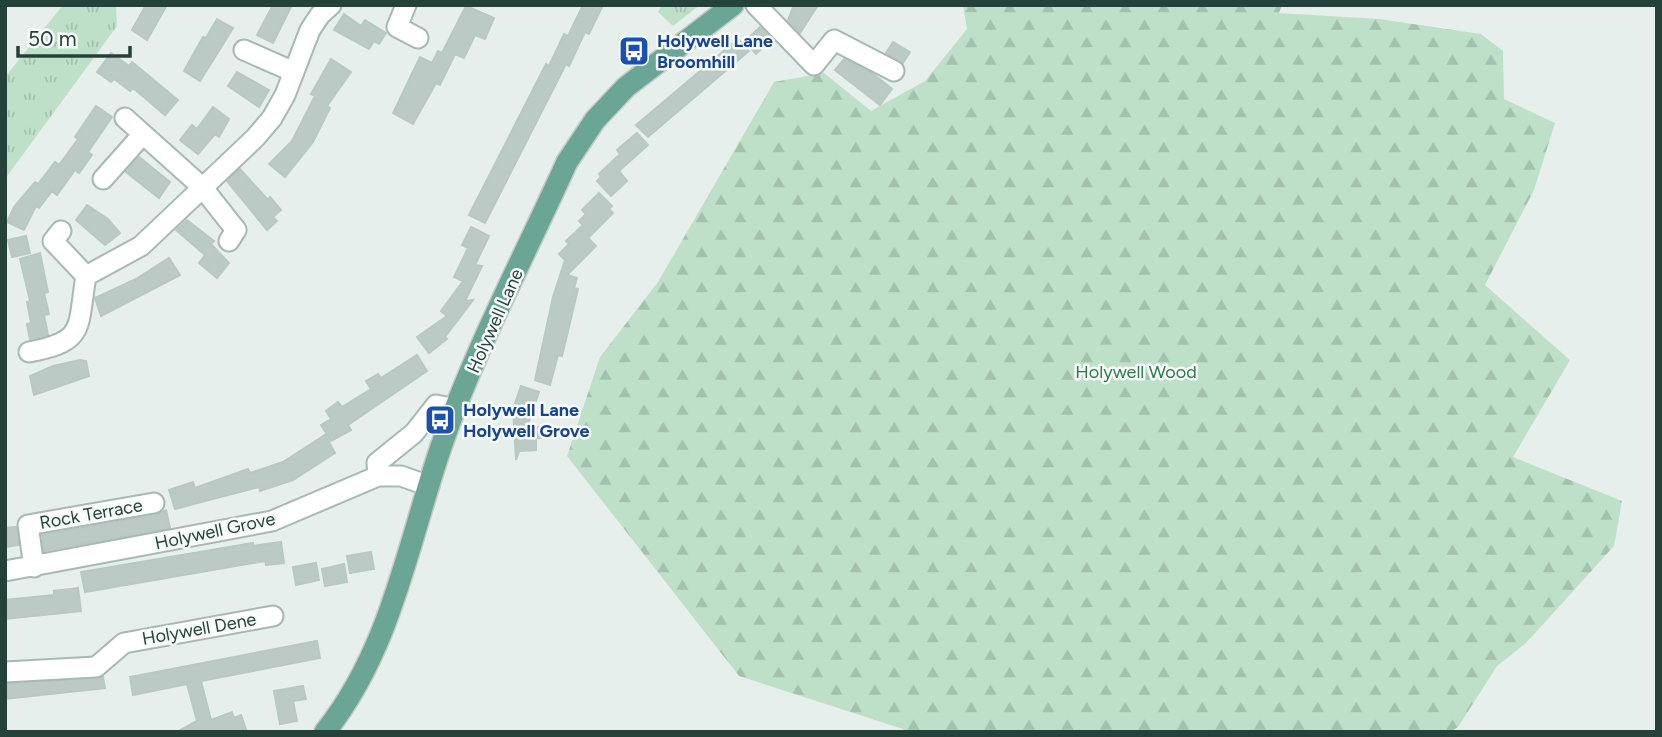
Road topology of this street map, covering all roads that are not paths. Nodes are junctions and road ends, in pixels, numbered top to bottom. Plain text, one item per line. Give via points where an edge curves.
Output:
1 (331, 5) edge
2 (406, 5) edge
3 (733, 5) edge
4 (756, 5) edge
5 (418, 38) dead end
6 (244, 50) dead end
7 (894, 71) dead end
8 (294, 72) junction
9 (125, 118) dead end
10 (143, 134) junction
11 (103, 180) dead end
12 (202, 187) junction
13 (61, 231) dead end
14 (229, 241) dead end
15 (86, 276) junction
16 (29, 352) dead end
17 (456, 409) junction
18 (379, 477) junction
19 (429, 485) junction
20 (153, 503) dead end
21 (34, 567) junction
22 (5, 571) edge
23 (273, 616) dead end
24 (5, 672) edge
25 (325, 732) edge

1 - 8 street via 310,30
2 - 5 street via 397,27
3 - 17 main road, Holywell Lane via 626,87 595,120 567,162
4 - 7 street via 814,65 834,40
6 - 8 street
8 - 12 street via 272,118
9 - 10 street
10 - 11 street
10 - 12 street
12 - 14 street via 236,230
12 - 15 street via 141,246
13 - 15 street via 53,241
15 - 16 street via 76,332 70,341
17 - 18 street via 436,405 403,444 377,463
17 - 19 main road, Holywell Lane
18 - 19 street, Holywell Grove via 401,476
18 - 21 street, Holywell Grove via 272,521
19 - 25 main road, Holywell Lane via 385,627 365,670
20 - 21 street, Rock Terrace via 28,524
21 - 22 street, Holywell Grove
23 - 24 street, Holywell Dene via 124,643 96,667

